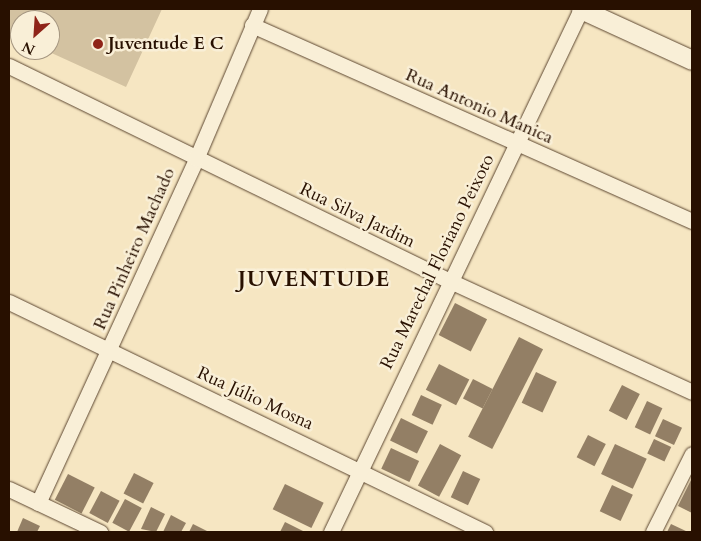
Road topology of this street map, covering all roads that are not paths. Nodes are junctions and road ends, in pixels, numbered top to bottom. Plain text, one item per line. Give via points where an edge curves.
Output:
1 (260, 9) edge
2 (581, 9) edge
3 (252, 25) junction
4 (692, 60) edge
5 (9, 66) edge
6 (515, 144) junction
7 (196, 159) junction
8 (692, 221) edge
9 (450, 281) junction
10 (9, 302) edge
11 (109, 351) junction
12 (692, 392) edge
13 (692, 454) edge
14 (359, 469) junction
15 (9, 489) edge
16 (38, 503) junction
17 (100, 532) edge
18 (331, 532) edge
19 (485, 532) edge
20 (653, 532) edge

1 - 3 street, Rua Pinheiro Machado
2 - 4 street
2 - 6 street, Rua Marechal Floriano Peixoto
3 - 6 street, Rua Antonio Manica
3 - 7 street, Rua Pinheiro Machado
5 - 7 street, Rua Silva Jardim
6 - 8 street, Rua Antonio Manica
6 - 9 street, Rua Marechal Floriano Peixoto
7 - 9 street, Rua Silva Jardim
7 - 11 street, Rua Pinheiro Machado
9 - 12 street, Rua Silva Jardim
9 - 14 street, Rua Marechal Floriano Peixoto
10 - 11 street, Rua Júlio Mosna
11 - 14 street, Rua Júlio Mosna
11 - 16 street, Rua Pinheiro Machado
13 - 20 street
14 - 18 street, Rua Marechal Floriano Peixoto
14 - 19 street, Rua Júlio Mosna
15 - 16 street
16 - 17 street

